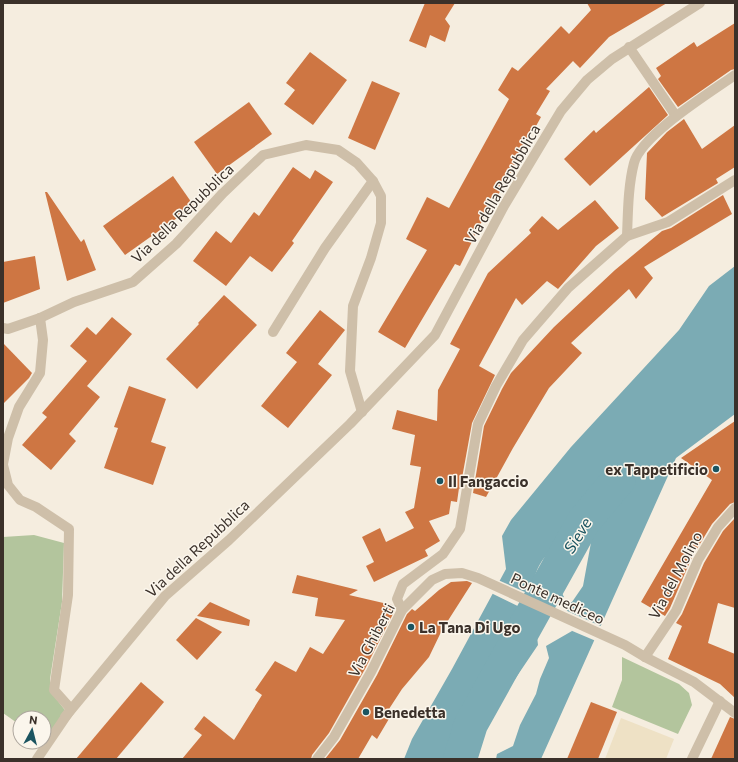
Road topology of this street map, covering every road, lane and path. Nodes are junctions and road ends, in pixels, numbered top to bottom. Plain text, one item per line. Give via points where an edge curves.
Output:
1 (700, 3) edge
2 (629, 47) junction
3 (735, 75) edge
4 (676, 116) junction
5 (735, 180) edge
6 (373, 181) junction
7 (627, 236) junction
8 (40, 318) junction
9 (3, 328) edge
10 (273, 332) dead end
11 (362, 412) junction
12 (3, 464) edge
13 (735, 508) edge
14 (478, 578) joint
15 (402, 610) junction
16 (645, 657) junction
17 (720, 701) junction
18 (735, 713) edge
19 (65, 717) junction
20 (37, 759) edge
21 (317, 759) edge
22 (692, 759) edge

1 - 2 street, Via della Repubblica
2 - 4 street
2 - 11 street, Via della Repubblica via 587,80 561,111 504,206 435,335
3 - 4 street
4 - 7 street via 646,144 634,161 629,190
5 - 7 street via 668,222
6 - 8 street, Via della Repubblica via 357,163 338,150 306,145 263,155 223,193 176,244 133,282 74,302
6 - 10 street via 325,248
6 - 11 street, Via della Repubblica via 380,196 381,223 353,306 350,371
7 - 15 street via 568,288 523,340 496,386 478,424 460,529 443,554 403,584 398,599
8 - 9 street, Via della Repubblica
8 - 12 street via 43,340 40,373 19,407 8,438
11 - 19 street, Via della Repubblica via 229,540 164,596
12 - 19 street via 8,485 20,500 70,529 68,595 54,690 71,709
13 - 16 street, Via del Molino via 718,527 698,560 676,611
14 - 15 street, Via Ghiberti via 462,574 445,574 432,580
14 - 16 street, Ponte mediceo via 625,645
15 - 21 street, Via Ghiberti via 334,737
16 - 17 street, Ponte mediceo via 694,682
17 - 18 street, Ponte mediceo
17 - 22 street
19 - 20 street, Via della Repubblica

